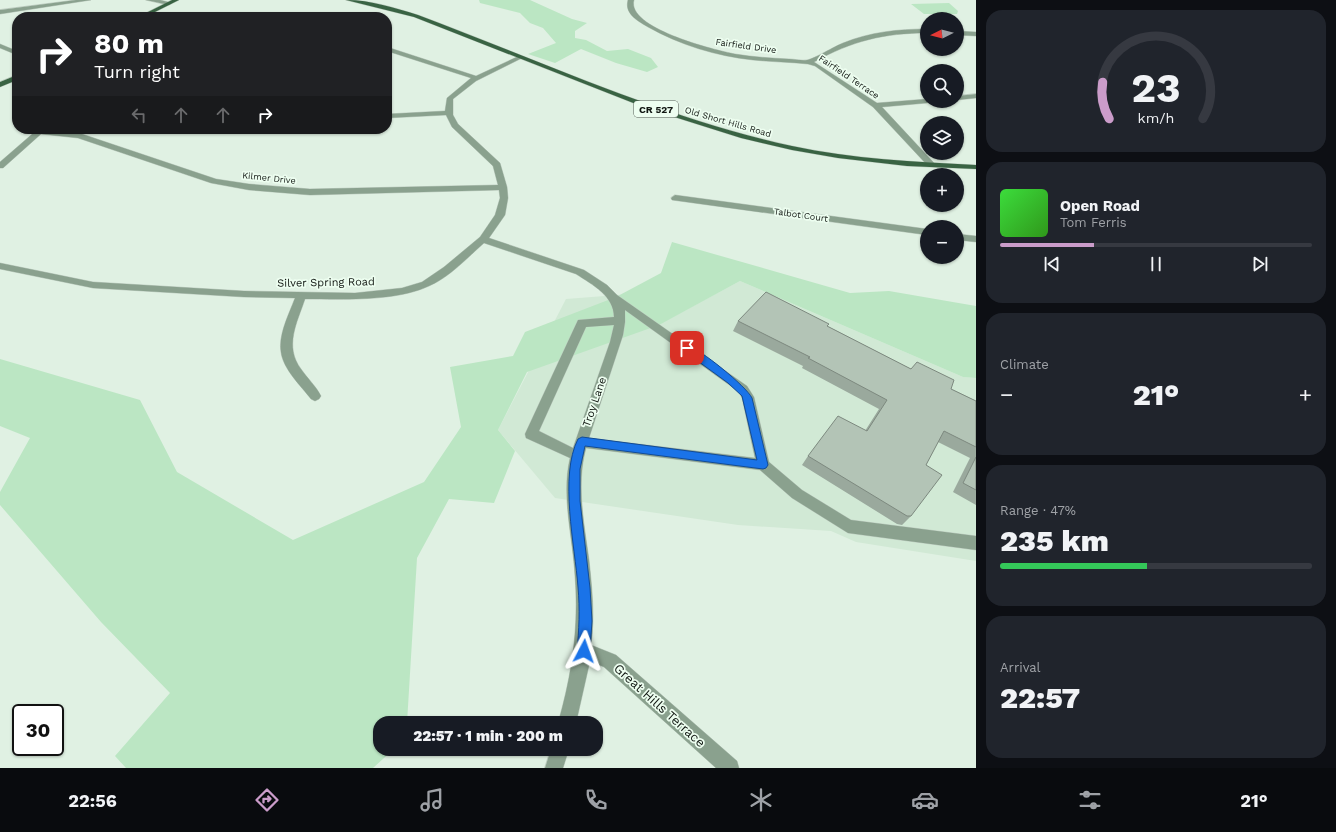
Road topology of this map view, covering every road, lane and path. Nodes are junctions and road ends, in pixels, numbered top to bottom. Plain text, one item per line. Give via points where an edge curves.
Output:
1 (88, 0) edge
2 (149, 0) edge
3 (176, 0) edge
4 (350, 0) edge
5 (626, 0) edge
6 (630, 0) edge
7 (169, 3) junction
8 (0, 12) edge
9 (150, 12) edge
10 (920, 31) edge
11 (964, 33) edge
12 (976, 34) edge
13 (0, 46) edge
14 (12, 51) edge
15 (392, 51) edge
16 (521, 57) junction
17 (809, 62) junction
18 (477, 78) junction
19 (12, 79) edge
20 (0, 85) edge
21 (976, 96) edge
22 (964, 97) edge
23 (920, 102) edge
24 (876, 105) junction
25 (450, 113) junction
26 (392, 116) edge
27 (37, 134) edge
28 (67, 134) edge
29 (930, 164) junction
30 (0, 166) edge
31 (976, 167) edge
32 (504, 187) junction
33 (675, 198) dead end
34 (920, 231) edge
35 (964, 238) edge
36 (483, 239) junction
37 (976, 239) edge
38 (0, 266) edge
39 (301, 295) junction
40 (612, 297) junction
41 (619, 321) junction
42 (315, 396) dead end
43 (582, 442) junction
44 (577, 455) junction
45 (763, 465) junction
46 (976, 543) edge
47 (584, 651) junction
48 (570, 716) edge
49 (558, 756) edge
50 (554, 768) edge
51 (730, 768) edge

1 - 8 street
2 - 7 street
3 - 7 main road
4 - 16 main road, Old Short Hills Road / CR 527 via 416,16
5 - 6 street
6 - 17 street, Fairfield Drive via 632,14 638,20 683,42 744,57
7 - 9 main road
10 - 17 street, Fairfield Terrace via 889,32 861,38
11 - 12 street
13 - 14 street
15 - 18 street
16 - 18 street
16 - 29 main road, Old Short Hills Road / CR 527 via 675,116 761,141 829,156
17 - 24 street, Fairfield Terrace via 823,68
18 - 25 street via 458,89 449,99
19 - 20 main road
21 - 22 street
23 - 24 street
24 - 29 street, Fairfield Terrace
25 - 26 street
25 - 32 street, Silver Spring Road via 455,125 497,165
27 - 30 street
28 - 32 street, Kilmer Drive via 214,181 249,187 310,192
29 - 31 main road, Old Short Hills Road / CR 527
32 - 36 street, Silver Spring Road via 500,215
33 - 34 street, Talbot Court
35 - 37 street
36 - 39 street, Silver Spring Road via 426,284 403,291 355,296
36 - 40 street, Troy Lane via 580,272
38 - 39 street, Silver Spring Road via 93,284 244,294
39 - 42 street via 289,332 288,357
40 - 41 street, Troy Lane via 619,307
40 - 45 street via 743,389 748,398
41 - 43 street, Troy Lane via 616,340
41 - 44 street via 582,323 532,434
43 - 44 street, Troy Lane
43 - 45 street
44 - 47 street, Troy Lane via 575,501 586,621
45 - 46 street via 797,494 848,526
47 - 48 street, Troy Lane
47 - 51 street, Great Hills Terrace via 610,661
49 - 50 street

